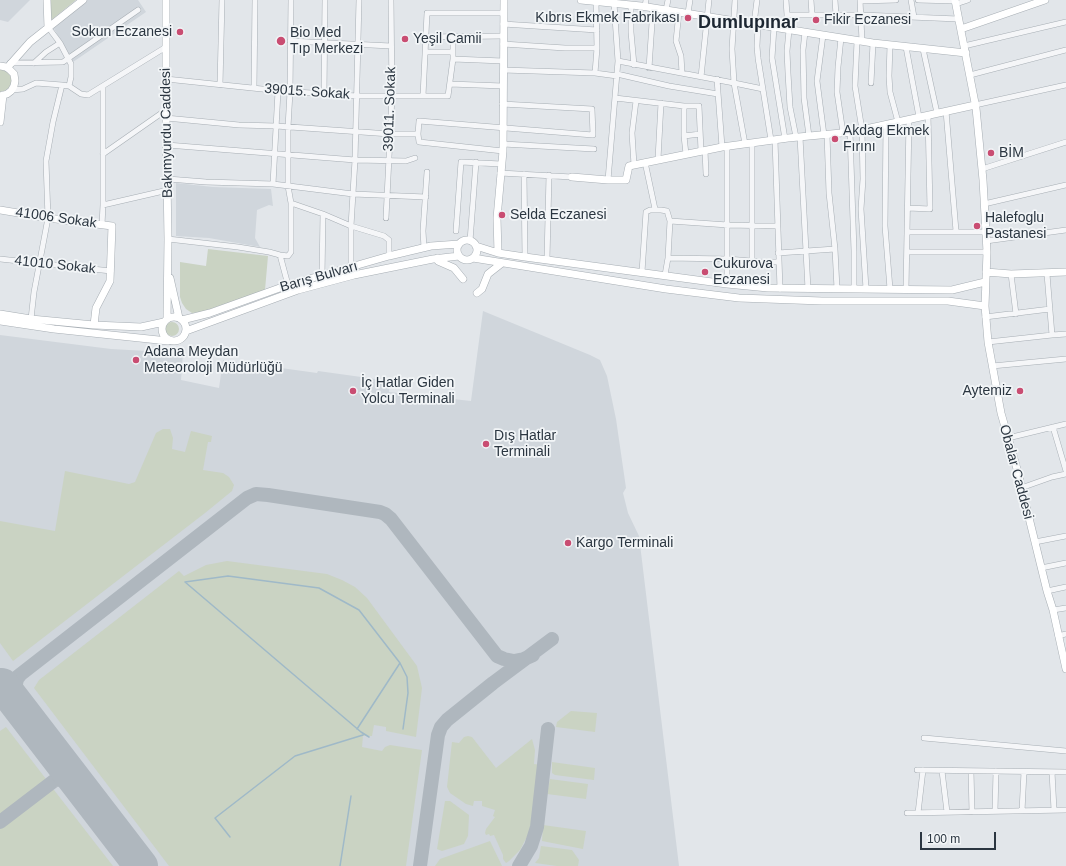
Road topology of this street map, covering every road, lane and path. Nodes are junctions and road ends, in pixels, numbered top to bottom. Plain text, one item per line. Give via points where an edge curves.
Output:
1 (47, 0) edge
2 (82, 0) edge
3 (166, 0) edge
4 (222, 0) edge
5 (255, 0) edge
6 (291, 0) edge
7 (325, 0) edge
8 (359, 0) edge
9 (391, 0) edge
10 (504, 0) edge
11 (581, 0) edge
12 (668, 0) edge
13 (690, 0) edge
14 (709, 0) edge
15 (735, 0) edge
16 (757, 0) edge
17 (786, 0) edge
18 (811, 0) edge
19 (835, 0) edge
20 (860, 0) edge
21 (896, 0) edge
22 (911, 0) edge
23 (918, 0) edge
24 (968, 0) edge
25 (1045, 0) edge
26 (592, 1) edge
27 (610, 2) edge
28 (956, 2) edge
29 (627, 3) edge
30 (645, 3) edge
31 (653, 8) junction
32 (138, 10) dead end
33 (666, 10) junction
34 (679, 12) junction
35 (504, 13) junction
36 (688, 14) junction
37 (787, 15) junction
38 (812, 15) junction
39 (836, 15) junction
40 (862, 15) junction
41 (707, 16) junction
42 (914, 17) junction
43 (958, 19) junction
44 (733, 21) junction
45 (1066, 22) edge
46 (503, 24) junction
47 (756, 24) junction
48 (48, 27) junction
49 (774, 27) junction
50 (787, 29) junction
51 (961, 29) junction
52 (597, 30) junction
53 (805, 32) junction
54 (823, 35) junction
55 (453, 36) junction
56 (503, 36) junction
57 (427, 37) junction
58 (841, 38) junction
59 (290, 41) junction
60 (860, 41) junction
61 (325, 42) junction
62 (60, 43) junction
63 (873, 43) junction
64 (359, 44) junction
65 (503, 44) junction
66 (890, 45) junction
67 (391, 46) junction
68 (964, 46) junction
69 (166, 47) junction
70 (906, 47) junction
71 (597, 48) junction
72 (923, 49) junction
73 (1066, 50) edge
74 (426, 52) junction
75 (453, 52) junction
76 (966, 53) junction
77 (68, 58) junction
78 (453, 59) junction
79 (503, 61) junction
80 (618, 61) junction
81 (33, 63) junction
82 (634, 65) junction
83 (6, 66) edge
84 (649, 68) junction
85 (503, 70) junction
86 (596, 73) junction
87 (682, 73) junction
88 (617, 75) junction
89 (970, 75) junction
90 (701, 77) junction
91 (166, 79) junction
92 (717, 80) junction
93 (871, 82) dead end
94 (734, 83) junction
95 (450, 84) junction
96 (62, 85) junction
97 (220, 85) junction
98 (1066, 85) edge
99 (68, 86) junction
100 (103, 86) junction
101 (503, 86) junction
102 (254, 88) junction
103 (12, 90) junction
104 (763, 90) junction
105 (278, 91) junction
106 (290, 92) junction
107 (324, 94) junction
108 (718, 94) junction
109 (2, 96) edge
110 (357, 96) junction
111 (392, 96) junction
112 (423, 96) junction
113 (615, 98) junction
114 (636, 101) junction
115 (661, 103) junction
116 (502, 104) junction
117 (975, 105) junction
118 (684, 106) junction
119 (946, 111) junction
120 (937, 113) junction
121 (166, 114) junction
122 (928, 115) junction
123 (919, 117) junction
124 (909, 120) junction
125 (0, 122) edge
126 (898, 122) junction
127 (886, 124) junction
128 (276, 126) junction
129 (288, 127) junction
130 (503, 128) junction
131 (862, 130) junction
132 (356, 131) junction
133 (847, 133) junction
134 (390, 134) junction
135 (418, 134) junction
136 (700, 134) junction
137 (826, 135) junction
138 (684, 136) junction
139 (809, 136) junction
140 (798, 137) junction
141 (785, 139) junction
142 (773, 140) junction
143 (1066, 142) edge
144 (749, 143) junction
145 (167, 145) junction
146 (725, 146) junction
147 (503, 147) junction
148 (594, 149) dead end
149 (703, 150) junction
150 (103, 154) junction
151 (275, 154) junction
152 (686, 154) junction
153 (289, 155) junction
154 (415, 158) dead end
155 (658, 159) junction
156 (355, 160) junction
157 (389, 161) junction
158 (476, 162) junction
159 (645, 162) junction
160 (501, 164) junction
161 (634, 165) junction
162 (982, 168) junction
163 (427, 172) dead end
164 (500, 173) junction
165 (524, 174) junction
166 (706, 174) dead end
167 (549, 175) junction
168 (572, 177) joint
169 (168, 179) junction
170 (608, 180) junction
171 (273, 184) junction
172 (1066, 184) edge
173 (288, 186) junction
174 (168, 190) junction
175 (353, 194) junction
176 (387, 196) junction
177 (426, 198) junction
178 (291, 203) junction
179 (984, 204) junction
180 (104, 205) junction
181 (908, 208) junction
182 (655, 209) junction
183 (0, 210) edge
184 (323, 214) junction
185 (48, 218) junction
186 (386, 218) dead end
187 (670, 221) junction
188 (102, 225) junction
189 (728, 225) junction
190 (351, 226) junction
191 (752, 226) junction
192 (778, 226) junction
193 (1066, 230) edge
194 (456, 231) dead end
195 (908, 232) junction
196 (956, 232) junction
197 (986, 232) junction
198 (168, 239) junction
199 (986, 241) junction
200 (460, 244) junction
201 (473, 244) junction
202 (424, 248) junction
203 (835, 249) junction
204 (806, 252) junction
205 (907, 252) junction
206 (987, 252) junction
207 (498, 253) junction
208 (778, 253) junction
209 (280, 255) junction
210 (389, 256) junction
211 (459, 256) junction
212 (525, 257) junction
213 (437, 258) junction
214 (473, 258) junction
215 (668, 258) junction
216 (728, 258) junction
217 (0, 259) edge
218 (547, 259) junction
219 (752, 261) junction
220 (778, 262) junction
221 (502, 263) junction
222 (40, 264) junction
223 (167, 266) junction
224 (350, 267) junction
225 (111, 271) junction
226 (642, 272) junction
227 (986, 272) junction
228 (1066, 272) edge
229 (1011, 274) junction
230 (1047, 274) junction
231 (665, 275) junction
232 (322, 276) junction
233 (464, 278) dead end
234 (985, 282) junction
235 (727, 284) junction
236 (288, 285) junction
237 (837, 288) junction
238 (780, 289) junction
239 (808, 289) junction
240 (854, 289) junction
241 (866, 289) junction
242 (890, 289) junction
243 (906, 289) junction
244 (477, 293) dead end
245 (985, 306) junction
246 (1050, 309) junction
247 (0, 314) edge
248 (1016, 314) junction
249 (985, 317) junction
250 (31, 319) junction
251 (180, 319) junction
252 (165, 320) junction
253 (0, 321) edge
254 (55, 325) junction
255 (94, 325) junction
256 (186, 332) junction
257 (1066, 334) edge
258 (1052, 335) junction
259 (168, 341) junction
260 (988, 342) junction
261 (1066, 359) edge
262 (992, 366) junction
263 (1066, 424) edge
264 (1053, 427) junction
265 (1008, 438) junction
266 (1066, 471) edge
267 (1066, 474) edge
268 (1022, 488) junction
269 (1066, 536) edge
270 (1035, 542) junction
271 (1066, 563) edge
272 (1041, 568) junction
273 (1066, 588) edge
274 (1047, 591) junction
275 (1066, 608) edge
276 (1053, 610) junction
277 (1066, 634) edge
278 (1058, 636) junction
279 (1063, 645) edge
280 (1065, 660) edge
281 (1066, 669) edge
282 (924, 738) dead end
283 (1066, 751) edge
284 (942, 771) junction
285 (971, 771) junction
286 (996, 771) junction
287 (1024, 772) junction
288 (1052, 772) junction
289 (1066, 772) edge
290 (1054, 810) junction
291 (1066, 810) edge
292 (996, 811) junction
293 (1022, 811) junction
294 (947, 812) junction
295 (972, 812) junction
296 (907, 813) dead end
297 (918, 813) junction

1 - 48 main road
2 - 48 main road
3 - 69 main road, Bakımyurdu Caddesi
4 - 97 street
5 - 102 street
6 - 59 street
7 - 61 street
8 - 64 street
9 - 67 street, 39011. Sokak
10 - 35 main road
11 - 26 main road
12 - 33 street
13 - 36 street
14 - 41 street
15 - 44 street
16 - 47 street
17 - 37 street
18 - 38 street
19 - 39 street
20 - 21 street
20 - 40 street
22 - 42 street
23 - 28 street
24 - 28 street
25 - 51 main road
26 - 27 main road
26 - 52 street
27 - 29 main road
27 - 80 street
28 - 43 main road, Obalar Caddesi
29 - 30 main road
29 - 82 street
30 - 31 main road
31 - 33 main road
31 - 84 street
32 - 77 street
33 - 34 main road
34 - 36 main road
34 - 87 street via 676,41 681,56
35 - 46 main road
35 - 57 street via 427,14
36 - 41 main road
37 - 38 street
37 - 50 street
38 - 39 street
39 - 40 street
40 - 42 street
40 - 60 street
41 - 44 main road
41 - 90 street
42 - 43 street
43 - 51 main road, Obalar Caddesi
44 - 47 main road
44 - 94 street
45 - 68 street
46 - 52 street
46 - 56 main road
47 - 49 main road
47 - 104 street
48 - 62 street
48 - 83 main road
49 - 50 main road
49 - 141 street via 772,58
50 - 53 main road
50 - 140 street via 790,107
51 - 68 main road, Obalar Caddesi
52 - 71 street
53 - 54 main road
53 - 139 street via 804,90
54 - 58 main road
54 - 137 street via 817,81
55 - 56 street
55 - 57 street
55 - 75 street
56 - 65 main road
57 - 74 street
58 - 60 main road
58 - 133 street via 837,92
59 - 61 street
59 - 106 street
60 - 63 main road
60 - 131 street via 855,86
61 - 64 street
61 - 107 street
62 - 77 street
62 - 81 street
63 - 66 main road
63 - 93 street
64 - 67 street
64 - 110 street
65 - 71 street
65 - 79 main road
66 - 70 main road
66 - 126 street via 890,92
67 - 111 street, 39011. Sokak
68 - 76 main road, Obalar Caddesi
69 - 91 main road, Bakımyurdu Caddesi
69 - 100 street
70 - 72 main road
70 - 123 street
71 - 86 street
72 - 76 main road
72 - 120 street
73 - 89 street
74 - 75 street
74 - 112 street
75 - 78 street
76 - 89 main road, Obalar Caddesi
77 - 81 street via 63,62
77 - 99 street via 71,64 71,77
78 - 79 street
78 - 95 street
79 - 85 main road
80 - 82 street
80 - 88 street
81 - 83 street
82 - 84 street
83 - 103 main road via 14,74
84 - 87 street
85 - 86 street
85 - 101 main road
86 - 88 street
87 - 90 street
88 - 108 street
88 - 113 street
89 - 117 main road, Obalar Caddesi
90 - 92 street
91 - 97 street, 39015. Sokak
91 - 121 main road, Bakımyurdu Caddesi
92 - 94 street
92 - 108 street
94 - 104 street
94 - 144 street
95 - 101 street
95 - 112 street, 39015. Sokak via 448,96
96 - 99 street
96 - 103 street via 36,83 23,89
96 - 185 street via 46,161
97 - 102 street, 39015. Sokak
98 - 117 street
99 - 100 street via 88,95
100 - 150 street
101 - 116 main road
102 - 105 street, 39015. Sokak
103 - 109 main road
104 - 142 street
105 - 106 street, 39015. Sokak
105 - 128 street
106 - 107 street, 39015. Sokak
106 - 129 street
107 - 110 street, 39015. Sokak
108 - 146 street
109 - 125 main road
110 - 111 street, 39015. Sokak
110 - 132 street
111 - 112 street, 39015. Sokak
111 - 134 street, 39011. Sokak
113 - 114 street
113 - 170 street
114 - 115 street
114 - 161 street via 632,133
115 - 118 street
115 - 155 street
116 - 130 main road
116 - 130 street via 592,109 593,135
117 - 119 main road
117 - 162 main road, Obalar Caddesi
118 - 136 street via 698,106
118 - 138 street
119 - 120 main road
119 - 196 street
120 - 122 main road
121 - 128 street via 239,125
121 - 145 main road, Bakımyurdu Caddesi
121 - 150 street
122 - 123 main road
122 - 181 street via 930,209
123 - 124 main road
124 - 126 main road
124 - 181 street
126 - 127 main road
127 - 131 main road
127 - 242 street via 886,226
128 - 129 street
128 - 151 street
129 - 132 street
129 - 153 street
130 - 135 street via 420,121
130 - 147 main road
131 - 133 main road
131 - 241 street via 864,179 861,209
132 - 134 street
132 - 156 street
133 - 137 main road
133 - 240 street
134 - 135 street
134 - 157 street, 39011. Sokak
135 - 147 street via 419,142
136 - 138 street
136 - 149 street
137 - 139 main road
137 - 203 street
138 - 152 street
139 - 140 main road
140 - 141 main road
140 - 204 street via 803,172
141 - 142 main road
142 - 144 main road
142 - 192 street
143 - 162 street
144 - 146 main road
144 - 191 street
145 - 151 street
145 - 169 main road, Bakımyurdu Caddesi
146 - 149 main road
146 - 189 street
147 - 148 street
147 - 160 main road
149 - 152 main road
149 - 166 street
150 - 180 street
151 - 153 street
151 - 171 street
152 - 155 main road
153 - 156 street
153 - 173 street
154 - 157 street
155 - 159 main road
156 - 157 street
156 - 175 street
157 - 176 street, 39011. Sokak
158 - 160 street
158 - 194 street via 461,162
158 - 201 street
159 - 161 main road
159 - 182 street
160 - 164 main road
161 - 170 main road via 629,166 626,180
162 - 179 main road, Obalar Caddesi
163 - 177 street
164 - 165 street
164 - 207 main road
165 - 167 street
165 - 212 street
167 - 168 street
167 - 218 street
168 - 170 main road
169 - 171 street
169 - 174 main road, Bakımyurdu Caddesi
171 - 173 street
172 - 179 street
173 - 175 street
173 - 178 street
174 - 180 street, 41006 Sokak
174 - 198 main road, Bakımyurdu Caddesi
175 - 176 street
175 - 190 street
176 - 177 street
176 - 186 street, 39011. Sokak
177 - 202 street
178 - 184 street
178 - 209 street via 291,252 288,256
179 - 197 main road, Obalar Caddesi
180 - 188 street
181 - 195 street
182 - 187 street via 667,211
182 - 226 street via 646,212
183 - 185 main road, 41006 Sokak
184 - 190 street
184 - 232 street
185 - 188 main road, 41006 Sokak
185 - 222 street
187 - 189 street
187 - 215 street
188 - 225 main road, 41006 Sokak via 112,226
189 - 191 street
189 - 216 street
190 - 210 street via 384,236 389,240
190 - 224 street
191 - 192 street
191 - 219 street
192 - 208 street
193 - 199 street
195 - 196 street
195 - 205 street
196 - 197 street
197 - 199 main road, Obalar Caddesi
198 - 209 street
198 - 223 main road, Bakımyurdu Caddesi
199 - 206 main road, Obalar Caddesi
200 - 201 main road via 465,241
200 - 202 main road, Barış Bulvarı
200 - 211 main road via 457,250
201 - 207 main road
201 - 214 main road via 476,252
202 - 210 main road, Barış Bulvarı
203 - 204 street
203 - 237 street
204 - 208 street
204 - 239 street
205 - 206 street
205 - 243 street
206 - 227 main road, Obalar Caddesi
207 - 212 main road
208 - 220 street
209 - 236 street
210 - 224 main road, Barış Bulvarı
211 - 213 main road, Barış Bulvarı
211 - 214 main road via 465,260
212 - 218 main road
213 - 233 main road via 438,261 456,269
213 - 256 main road, Barış Bulvarı via 354,275 298,290
214 - 221 main road
215 - 216 street
215 - 231 street
216 - 219 street
216 - 235 street
217 - 222 street, 41010 Sokak
218 - 226 main road
219 - 220 street
220 - 238 street
221 - 244 main road via 488,274 482,289
221 - 245 main road via 739,298 948,301
222 - 225 street, 41010 Sokak
222 - 250 street
223 - 251 main road, Bakımyurdu Caddesi
223 - 252 main road, Bakımyurdu Caddesi
224 - 232 main road, Barış Bulvarı
225 - 255 main road via 110,281 96,308
226 - 231 main road
227 - 229 main road
227 - 234 main road, Obalar Caddesi
228 - 230 main road
229 - 230 main road
229 - 248 street
230 - 246 street
231 - 235 main road
232 - 236 main road, Barış Bulvarı
234 - 243 main road via 952,290
234 - 245 main road, Obalar Caddesi
235 - 238 main road
236 - 251 main road, Barış Bulvarı via 210,313
237 - 239 main road
237 - 240 main road
238 - 239 main road
240 - 241 main road
241 - 242 main road
242 - 243 main road
245 - 249 main road, Obalar Caddesi
246 - 248 street
246 - 258 street
247 - 250 main road, Barış Bulvarı
248 - 249 street
249 - 260 main road, Obalar Caddesi
250 - 254 main road, Barış Bulvarı
251 - 252 main road, Barış Bulvarı via 171,317
251 - 256 main road via 185,325
252 - 255 main road, Barış Bulvarı via 141,327
252 - 259 main road via 161,328
253 - 254 main road, Barış Bulvarı
254 - 255 main road, Barış Bulvarı
254 - 259 main road, Barış Bulvarı
256 - 259 main road, Barış Bulvarı via 178,341
257 - 258 street
258 - 260 street
260 - 262 main road, Obalar Caddesi
261 - 262 street
262 - 265 main road, Obalar Caddesi
263 - 264 street
264 - 265 street
264 - 266 street
265 - 268 main road, Obalar Caddesi
267 - 268 street
268 - 270 main road, Obalar Caddesi
269 - 270 street
270 - 272 main road, Obalar Caddesi
271 - 272 street
272 - 274 main road, Obalar Caddesi
273 - 274 street
274 - 276 main road, Obalar Caddesi
275 - 276 street
276 - 278 main road, Obalar Caddesi
277 - 278 street
278 - 279 main road, Obalar Caddesi
279 - 280 main road, Obalar Caddesi
280 - 281 main road, Obalar Caddesi
282 - 283 street
284 - 285 street
284 - 294 street
284 - 297 street via 920,770
285 - 286 street
285 - 295 street
286 - 287 street
286 - 292 street
287 - 288 street
287 - 293 street
288 - 289 street
288 - 290 street
290 - 291 street
290 - 293 street
292 - 293 street
292 - 295 street
294 - 295 street
294 - 297 street
296 - 297 street

